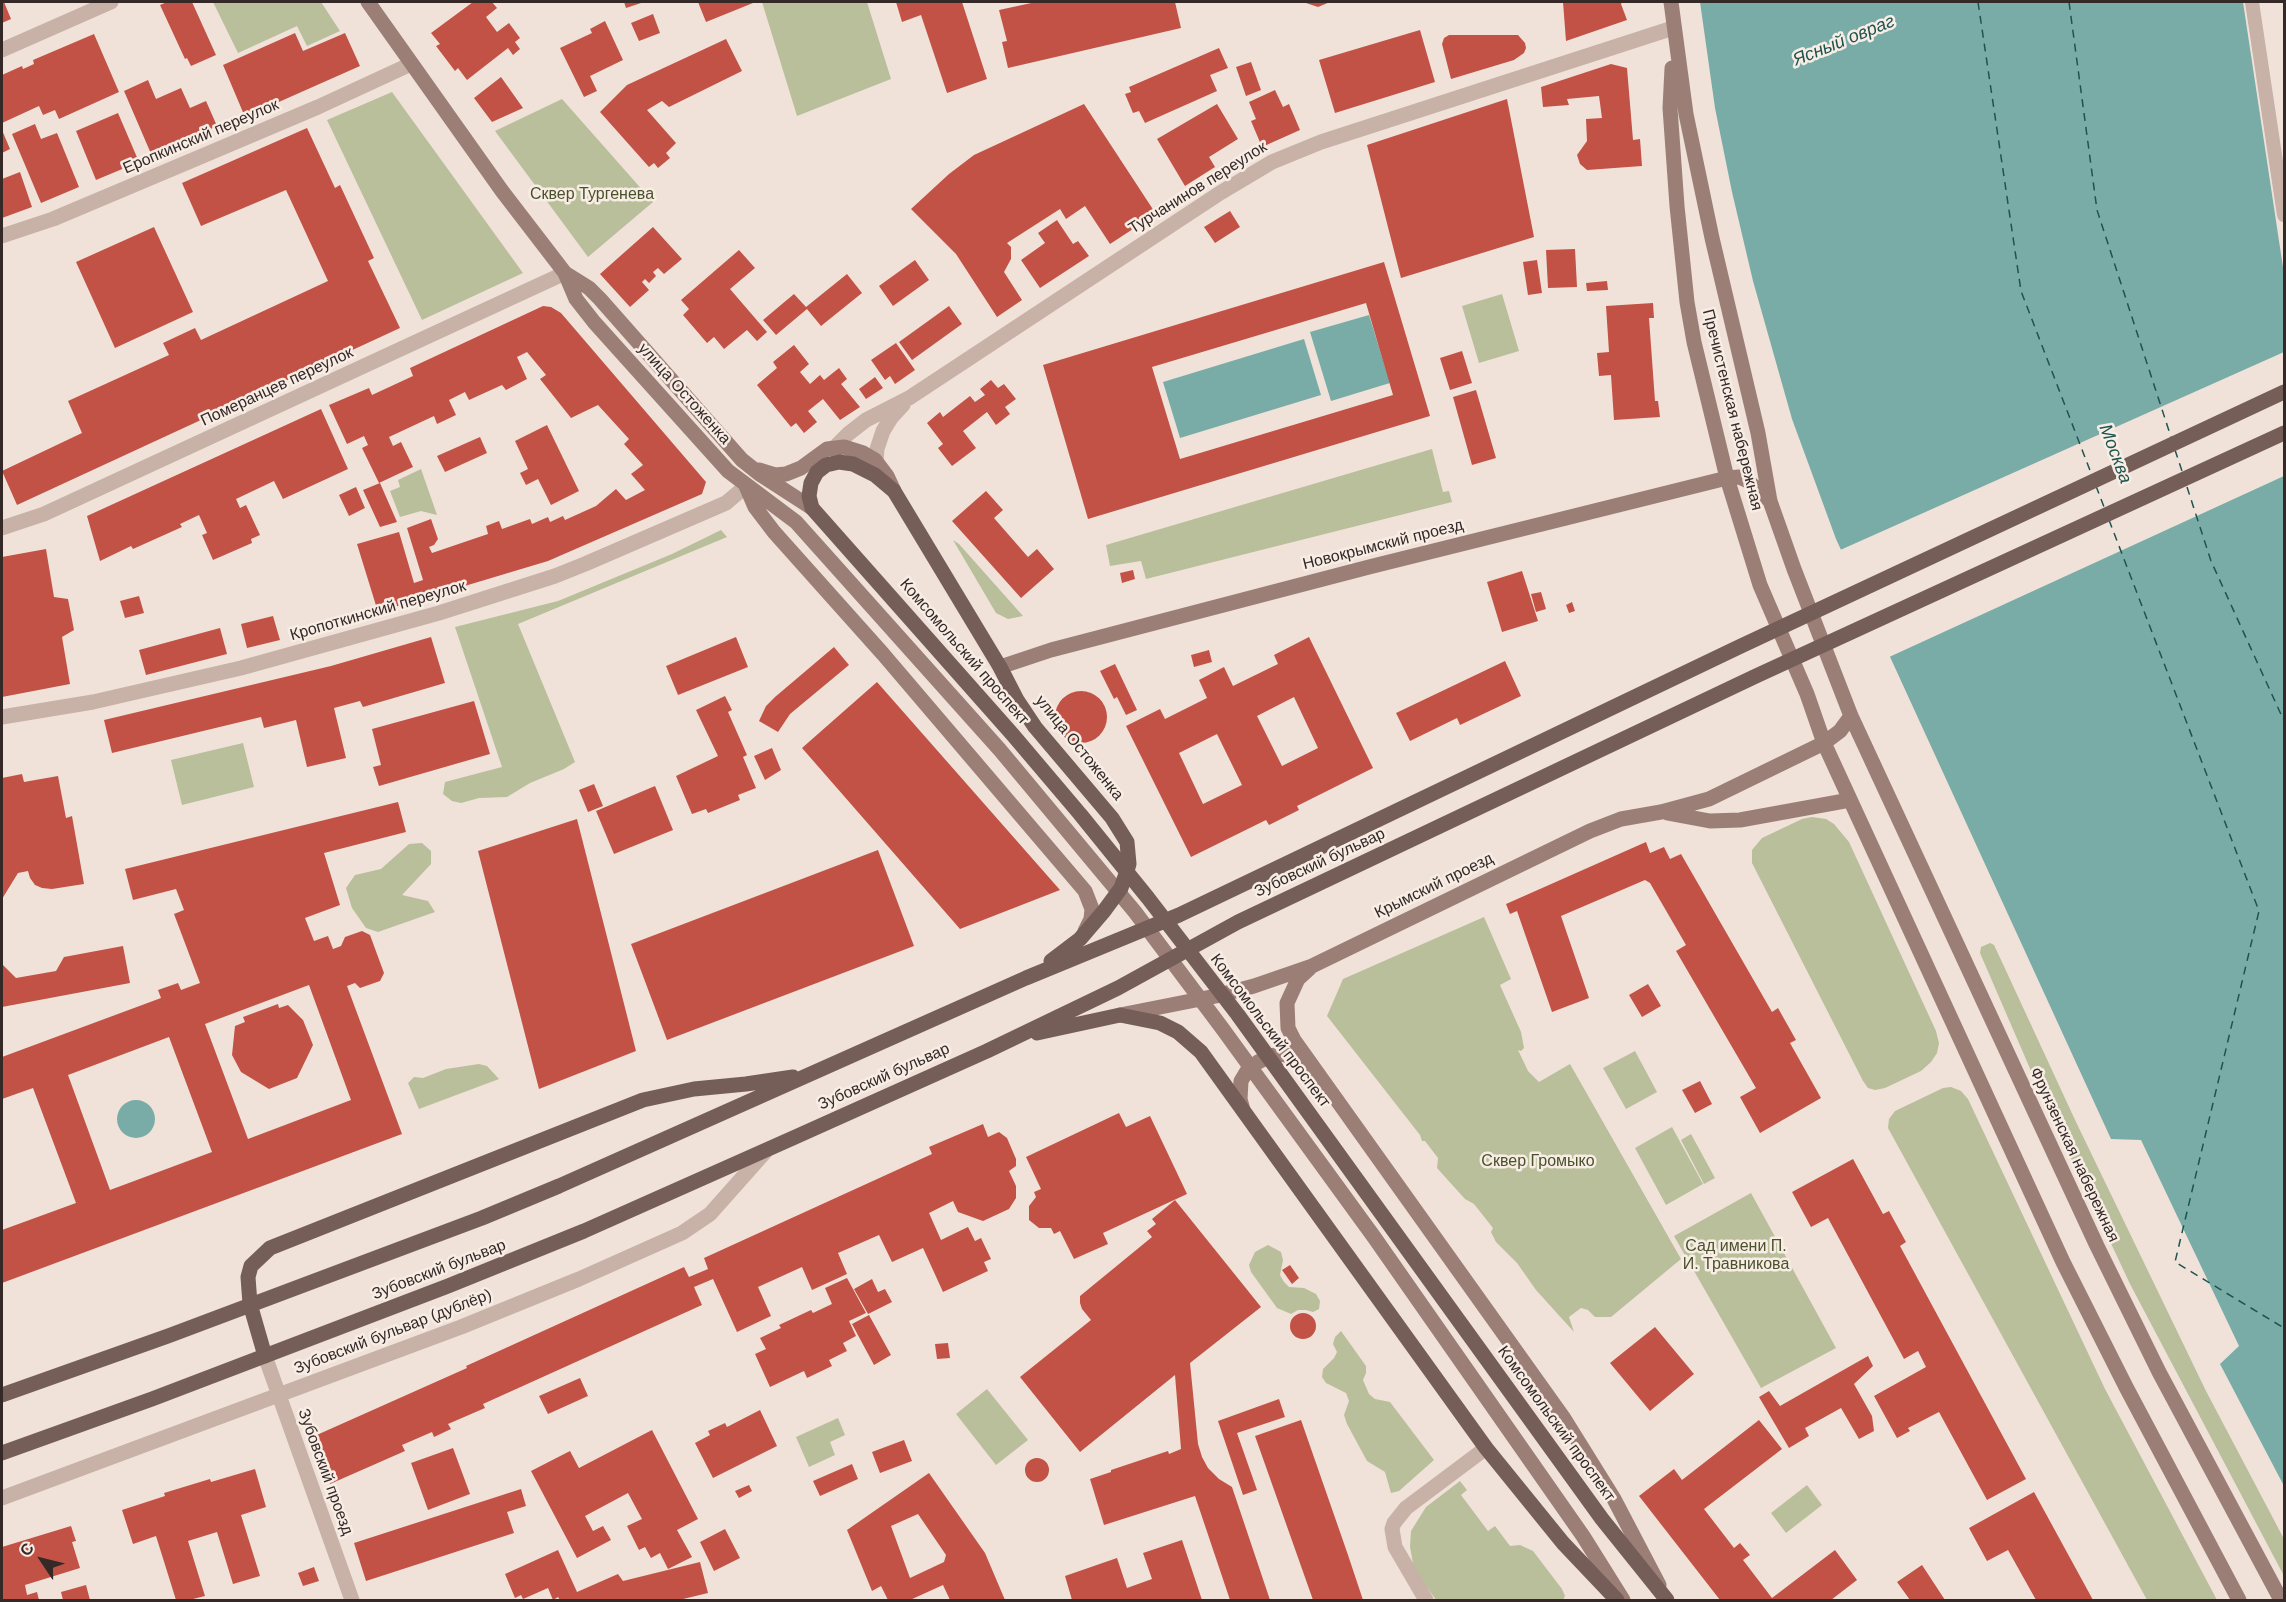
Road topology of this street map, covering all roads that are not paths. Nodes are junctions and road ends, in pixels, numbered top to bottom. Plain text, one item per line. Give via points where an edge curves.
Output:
1 (111, 2) edge
2 (368, 2) edge
3 (1671, 2) edge
4 (2252, 2) edge
5 (1674, 32) junction
6 (2, 50) edge
7 (411, 64) junction
8 (2284, 215) edge
9 (2, 236) edge
10 (565, 273) junction
11 (2284, 392) edge
12 (909, 398) junction
13 (2284, 433) edge
14 (835, 447) junction
15 (748, 466) junction
16 (875, 468) junction
17 (1727, 478) junction
18 (746, 486) junction
19 (1770, 501) junction
20 (812, 508) junction
21 (2, 528) edge
22 (1000, 667) junction
23 (1851, 716) junction
24 (2, 717) edge
25 (1824, 743) junction
26 (1851, 800) junction
27 (1661, 812) junction
28 (1080, 939) junction
29 (1312, 966) junction
30 (1026, 978) junction
31 (1120, 1015) junction
32 (1011, 1039) junction
33 (1313, 1069) junction
34 (813, 1073) junction
35 (1243, 1110) junction
36 (766, 1151) junction
37 (249, 1304) junction
38 (266, 1356) junction
39 (279, 1394) junction
40 (2, 1395) edge
41 (1486, 1448) junction
42 (2, 1453) edge
43 (2, 1498) edge
44 (352, 1600) edge
45 (1426, 1600) edge
46 (1617, 1600) edge
47 (1623, 1600) edge
48 (1667, 1600) edge
49 (2239, 1600) edge
50 (2281, 1600) edge

1 - 6 street
2 - 7 main road, улица Остоженка
3 - 5 main road, Пречистенская набережная
4 - 8 street
5 - 12 street, Турчанинов переулок via 1321,142 1272,162
5 - 17 main road, Пречистенская набережная via 1670,108 1687,302
5 - 19 main road, Пречистенская набережная via 1686,114
7 - 9 street, Еропкинский переулок via 191,161 53,219
7 - 10 main road, улица Остоженка
10 - 15 main road, улица Остоженка via 600,299
10 - 18 main road, улица Остоженка via 576,299 594,322 728,471
10 - 21 street, Померанцев переулок via 44,514
11 - 30 main road, Зубовский бульвар via 1179,915
12 - 14 street, Турчанинов переулок via 866,420
12 - 16 street, Турчанинов переулок via 884,431
13 - 32 main road, Зубовский бульвар via 1756,676 1238,922 1118,988
14 - 15 main road via 786,474 775,475
14 - 16 main road, улица Остоженка via 852,449
15 - 20 main road, улица Остоженка
16 - 20 main road, улица Остоженка via 839,462 826,465 811,483
16 - 22 main road, улица Остоженка via 894,491
17 - 19 main road via 1748,481
17 - 22 main road, Новокрымский проезд via 1358,570 1051,650
17 - 25 main road, Пречистенская набережная via 1760,585
18 - 24 street, Кропоткинский переулок via 726,503 585,564 449,610 241,668 93,702
18 - 28 main road via 755,507 774,532 1085,891 1091,918
18 - 47 main road, улица Остоженка via 796,522 939,680 1135,912 1368,1228 1521,1445
19 - 23 main road, Пречистенская набережная
20 - 48 main road, Комсомольский проспект via 1013,735 1148,898 1238,1015 1602,1519
22 - 28 main road, улица Остоженка via 1035,727 1112,818 1127,842 1129,864 1121,888
23 - 25 main road, Крымский проезд
23 - 50 main road, Фрунзенская набережная via 2097,1246 2159,1372
25 - 26 main road
25 - 27 main road, Крымский проезд via 1709,799
26 - 27 main road via 1740,820 1710,821
26 - 49 main road via 2063,1262
27 - 29 main road, Крымский проезд via 1621,819 1590,831
28 - 30 main road, улица Остоженка
29 - 31 main road, Крымский проезд via 1216,996
29 - 33 main road via 1292,991 1287,1016 1288,1028
30 - 34 main road, Зубовский бульвар
31 - 32 main road, Крымский проезд
31 - 35 main road via 1160,1023 1178,1032 1201,1052
32 - 36 main road, Зубовский бульвар
33 - 35 main road via 1282,1054 1258,1062 1241,1081
33 - 48 main road via 1563,1417 1614,1499
34 - 37 main road, Зубовский бульвар via 482,1218
34 - 37 main road via 694,1089 643,1101 291,1238 270,1248 251,1266
35 - 41 main road
36 - 38 main road, Зубовский бульвар via 584,1231
36 - 39 street, Зубовский бульвар (дублёр) via 710,1214 682,1233 461,1327
37 - 38 main road
37 - 40 main road, Зубовский бульвар
38 - 39 street, Зубовский проезд
38 - 42 main road, Зубовский бульвар
39 - 43 street, Зубовский бульвар (дублёр)
39 - 44 street, Зубовский проезд
41 - 45 street via 1406,1508 1394,1523 1395,1547
41 - 46 main road via 1563,1543

